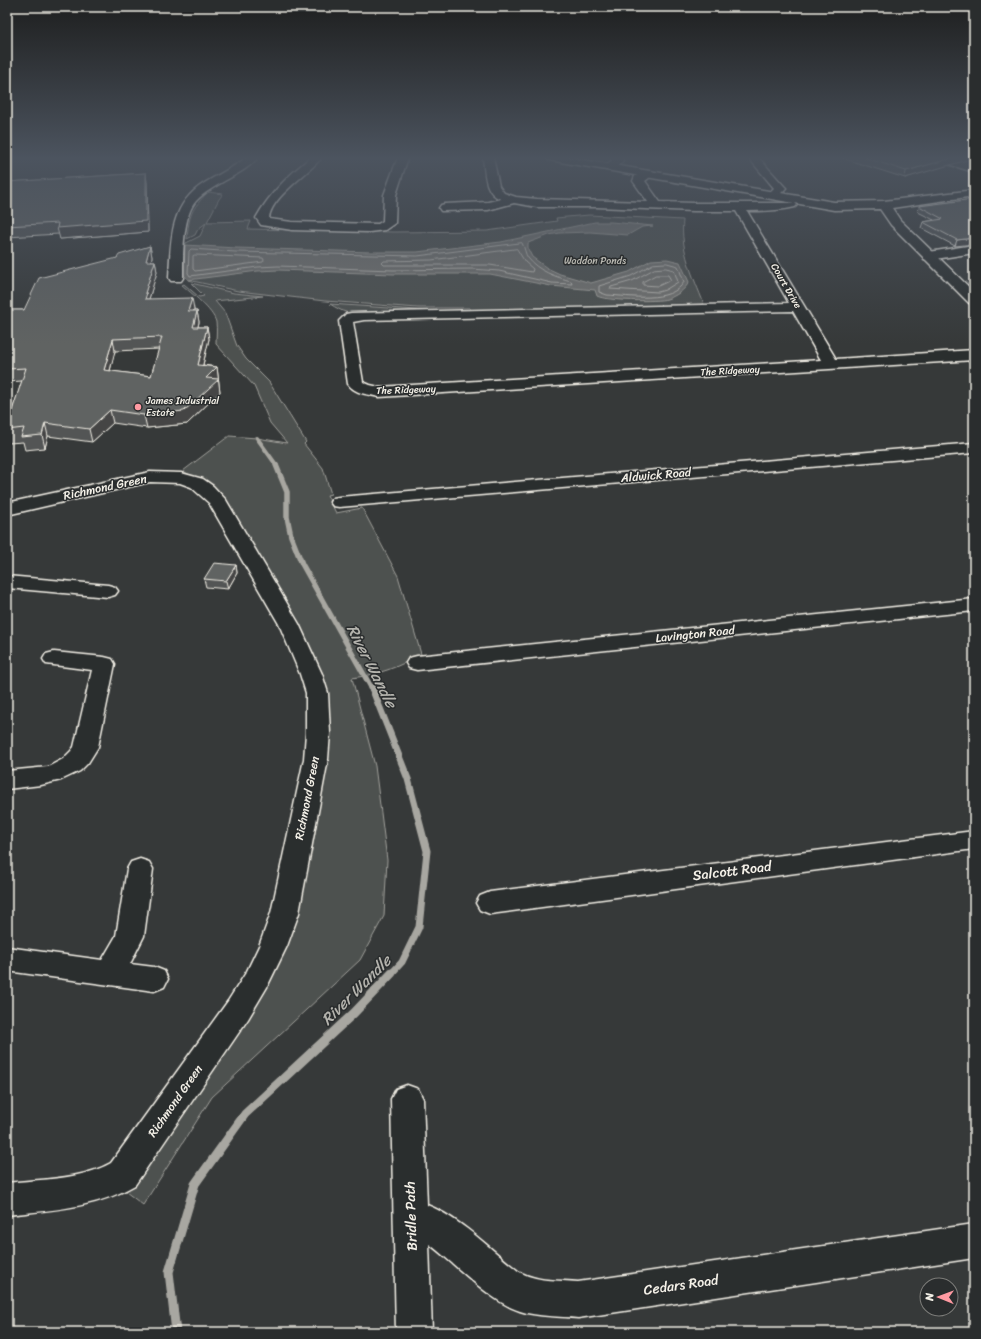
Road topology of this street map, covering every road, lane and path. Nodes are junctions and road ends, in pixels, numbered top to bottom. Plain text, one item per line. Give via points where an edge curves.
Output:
1 (183, 219) edge
2 (263, 219) edge
3 (389, 219) edge
4 (747, 219) edge
5 (887, 219) edge
6 (895, 222) joint
7 (974, 249) edge
8 (929, 256) junction
9 (176, 278) dead end
10 (974, 300) edge
11 (798, 307) junction
12 (974, 355) edge
13 (832, 365) junction
14 (974, 448) edge
15 (339, 502) dead end
16 (7, 509) edge
17 (7, 582) edge
18 (108, 591) dead end
19 (974, 605) edge
20 (54, 659) dead end
21 (417, 663) dead end
22 (7, 780) edge
23 (974, 840) edge
24 (140, 869) dead end
25 (490, 903) dead end
26 (7, 960) edge
27 (109, 972) junction
28 (154, 979) dead end
29 (407, 1099) dead end
30 (7, 1199) edge
31 (411, 1217) junction
32 (974, 1241) edge
33 (414, 1332) edge

1 - 9 main road
2 - 3 main road via 265,222 292,226 382,227 389,223
4 - 11 main road, Court Drive
5 - 6 main road
6 - 8 main road
7 - 8 main road
8 - 10 main road
11 - 13 main road, Court Drive
11 - 13 main road, The Ridgeway via 364,316 351,317 346,321 356,384 379,392
12 - 13 main road, The Ridgeway
14 - 15 main road, Aldwick Road
16 - 30 main road, Richmond Green via 150,477 181,478 202,486 217,500 298,642 317,693 318,733 314,766 285,913 273,946 238,1010 123,1174 87,1187
17 - 18 main road
19 - 21 main road, Lavington Road
20 - 22 main road via 104,664 86,747 78,759 62,770 37,778
23 - 25 main road, Salcott Road
24 - 27 main road via 130,936
26 - 27 main road
27 - 28 main road
29 - 31 main road, Bridle Path
31 - 32 main road, Cedars Road via 426,1221 520,1293 565,1300 593,1298
31 - 33 main road, Bridle Path

